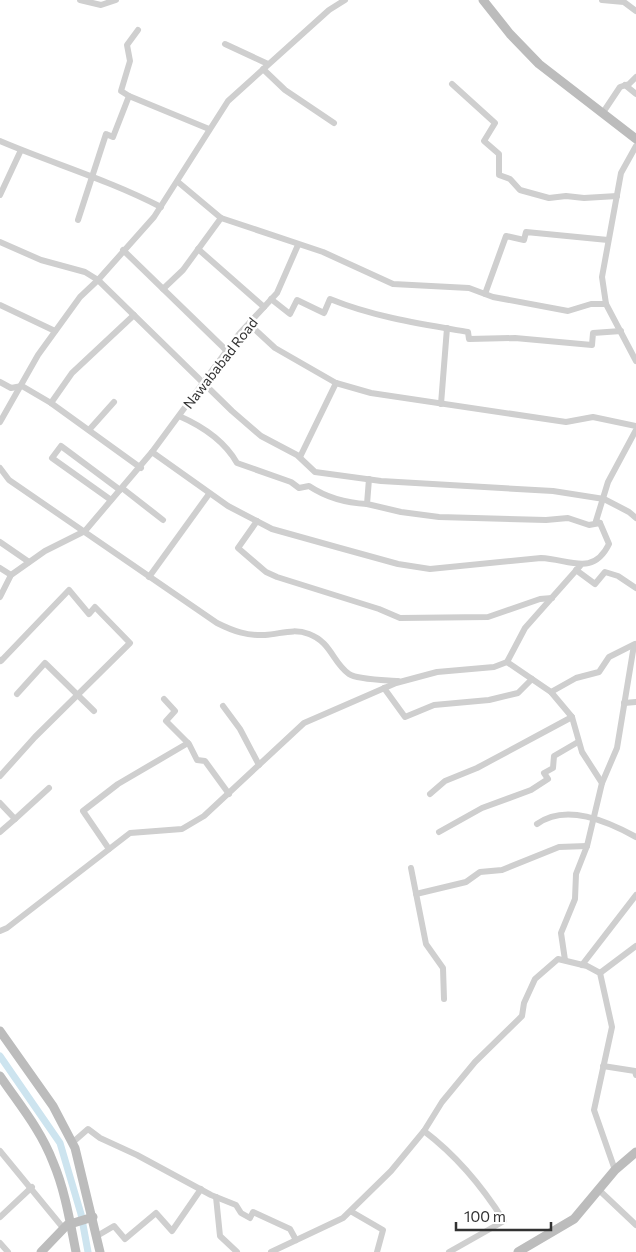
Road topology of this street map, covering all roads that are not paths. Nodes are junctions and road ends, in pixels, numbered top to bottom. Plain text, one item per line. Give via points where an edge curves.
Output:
1 (80, 0) edge
2 (116, 0) edge
3 (483, 0) edge
4 (602, 0) edge
5 (342, 1) edge
6 (636, 10) edge
7 (138, 30) dead end
8 (226, 44) dead end
9 (265, 66) junction
10 (636, 77) edge
11 (452, 84) dead end
12 (625, 85) junction
13 (636, 94) edge
14 (129, 96) junction
15 (602, 114) junction
16 (334, 123) dead end
17 (209, 129) junction
18 (636, 140) edge
19 (0, 141) edge
20 (636, 146) edge
21 (21, 150) junction
22 (93, 176) junction
23 (178, 182) junction
24 (0, 194) edge
25 (617, 196) junction
26 (161, 207) junction
27 (221, 218) junction
28 (78, 220) dead end
29 (608, 240) junction
30 (0, 242) edge
31 (298, 245) junction
32 (198, 249) junction
33 (123, 250) junction
34 (98, 280) junction
35 (163, 290) junction
36 (484, 294) junction
37 (271, 300) junction
38 (606, 304) junction
39 (0, 305) edge
40 (264, 307) junction
41 (134, 315) junction
42 (249, 324) junction
43 (447, 328) junction
44 (55, 331) junction
45 (620, 331) junction
46 (227, 351) junction
47 (636, 361) edge
48 (0, 382) edge
49 (204, 382) junction
50 (336, 383) junction
51 (22, 386) junction
52 (114, 402) dead end
53 (51, 403) junction
54 (440, 404) junction
55 (179, 416) junction
56 (0, 422) edge
57 (636, 428) edge
58 (90, 430) junction
59 (152, 452) junction
60 (300, 457) junction
61 (0, 468) edge
62 (141, 468) junction
63 (369, 479) junction
64 (121, 489) junction
65 (209, 494) junction
66 (604, 499) junction
67 (111, 500) junction
68 (367, 504) junction
69 (636, 518) edge
70 (163, 520) dead end
71 (257, 521) junction
72 (600, 523) junction
73 (85, 531) junction
74 (0, 542) edge
75 (29, 562) junction
76 (0, 568) edge
77 (578, 568) junction
78 (11, 575) junction
79 (149, 577) junction
80 (636, 588) edge
81 (0, 597) edge
82 (552, 598) junction
83 (635, 644) edge
84 (0, 660) edge
85 (507, 662) junction
86 (532, 679) junction
87 (402, 682) junction
88 (384, 688) junction
89 (551, 692) junction
90 (17, 694) dead end
91 (78, 694) junction
92 (164, 699) dead end
93 (636, 702) edge
94 (624, 703) junction
95 (223, 706) dead end
96 (94, 711) dead end
97 (572, 717) junction
98 (578, 742) junction
99 (188, 743) junction
100 (259, 766) junction
101 (0, 776) edge
102 (602, 783) junction
103 (49, 788) dead end
104 (229, 794) junction
105 (430, 794) dead end
106 (0, 803) edge
107 (15, 818) junction
108 (594, 820) junction
109 (537, 824) dead end
110 (0, 832) edge
111 (439, 832) dead end
112 (636, 837) edge
113 (587, 846) junction
114 (110, 849) junction
115 (411, 868) dead end
116 (416, 894) junction
117 (636, 894) edge
118 (0, 931) edge
119 (636, 946) edge
120 (565, 960) junction
121 (582, 965) junction
122 (600, 973) junction
123 (444, 1000) dead end
124 (0, 1032) edge
125 (603, 1066) junction
126 (636, 1075) edge
127 (0, 1076) edge
128 (424, 1131) junction
129 (72, 1144) junction
130 (0, 1151) edge
131 (636, 1152) edge
132 (615, 1170) junction
133 (32, 1188) junction
134 (201, 1189) junction
135 (599, 1190) junction
136 (216, 1197) junction
137 (352, 1212) junction
138 (0, 1217) edge
139 (92, 1218) junction
140 (70, 1225) junction
141 (636, 1225) edge
142 (97, 1236) junction
143 (296, 1240) junction
144 (0, 1243) edge
145 (8, 1252) edge
146 (41, 1252) edge
147 (76, 1252) edge
148 (100, 1252) edge
149 (237, 1252) edge
150 (271, 1252) edge
151 (377, 1252) edge
152 (449, 1252) edge
153 (518, 1252) edge

1 - 2 street via 101,5
3 - 15 main road via 539,64
4 - 6 street via 624,2
5 - 9 street
7 - 14 street via 127,45 130,61 121,91
8 - 9 street
9 - 16 street via 285,90
9 - 17 street via 228,101
10 - 12 street
11 - 25 street via 495,124 484,141 499,154 499,175 510,179 520,190 549,198
12 - 13 street
12 - 15 street via 620,87
14 - 17 street
14 - 22 street via 113,137 106,134
15 - 18 main road
17 - 23 street
19 - 21 street
20 - 25 street via 621,173
21 - 22 street
21 - 24 street
22 - 26 street
22 - 28 street
23 - 26 street
23 - 27 street
25 - 29 street
26 - 33 street
27 - 31 street
27 - 32 street
29 - 36 street via 526,232 524,240 506,236
29 - 38 street via 602,277
30 - 34 street via 41,260 85,272
31 - 36 street via 323,252 393,284 468,288
31 - 37 street, Nawababad Road
32 - 35 street
32 - 40 street
33 - 34 street
33 - 35 street
34 - 41 street
34 - 44 street via 80,297
35 - 46 street
36 - 38 street via 568,311 591,304
37 - 40 street, Nawababad Road
37 - 43 street via 290,314 297,300 324,313 330,299 357,310
38 - 45 street
39 - 44 street
40 - 42 street, Nawababad Road
41 - 49 street
41 - 53 street via 72,373
42 - 46 street, Nawababad Road
42 - 50 street via 274,348
43 - 45 street via 468,332 469,340 515,338 592,345 593,333
43 - 54 street
44 - 51 street
45 - 47 street
46 - 49 street, Nawababad Road
48 - 51 street via 11,388
49 - 55 street, Nawababad Road
49 - 60 street via 261,436
50 - 54 street via 371,393
50 - 60 street
51 - 53 street
51 - 56 street
52 - 58 street
53 - 58 street
54 - 57 street via 566,422 592,418
55 - 59 street, Nawababad Road
55 - 68 street via 202,426 231,452 237,463 300,488 309,486 322,495
57 - 66 street via 608,482
58 - 62 street
59 - 62 street, Nawababad Road
59 - 65 street
60 - 63 street via 315,472
61 - 73 street via 9,480
62 - 64 street
63 - 66 street via 504,487
63 - 68 street
64 - 67 street
64 - 67 street via 61,446 52,458
64 - 70 street
65 - 71 street
65 - 79 street
66 - 69 street
66 - 72 street via 596,520
67 - 73 street
68 - 72 street via 439,516 568,518 589,525
71 - 77 street via 306,539 398,564 430,569 541,558 559,558
71 - 82 street via 238,548 266,572 379,608 400,618 488,618 540,599
72 - 77 street via 609,544 605,553 596,562
73 - 75 street
73 - 79 street
74 - 75 street
75 - 78 street
76 - 78 street
77 - 80 street via 595,584 605,572
77 - 82 street
78 - 81 street
79 - 87 street via 236,633 265,635 290,630 310,634 328,646 350,675
82 - 85 street via 525,628
83 - 89 street via 609,657 599,672 576,678
83 - 94 street
84 - 91 street via 69,590 89,614 95,607 130,643
85 - 86 street
85 - 87 street via 494,667 437,672
86 - 88 street via 518,693 434,706 405,716
86 - 89 street
87 - 88 street
88 - 100 street via 304,723
89 - 97 street
90 - 91 street via 45,664
91 - 96 street
91 - 101 street
92 - 99 street via 174,712 166,721
93 - 94 street
94 - 102 street via 616,748
95 - 100 street via 240,729
97 - 98 street
97 - 105 street via 445,782
98 - 102 street
98 - 111 street via 554,756 553,768 544,773 548,779 531,790 482,808
99 - 104 street via 197,760 205,761
99 - 114 street via 118,784 83,811
100 - 104 street
102 - 108 street
103 - 107 street
104 - 114 street via 204,816 182,829 130,833
106 - 107 street
107 - 110 street
108 - 109 street via 572,813 548,816
108 - 112 street
108 - 113 street
113 - 116 street via 559,847 502,870 480,872 466,882
113 - 120 street via 576,874 574,899 561,932
114 - 118 street
115 - 116 street
116 - 123 street via 426,944 443,968
117 - 121 street
119 - 122 street
120 - 121 street
120 - 128 street via 558,959 535,979 522,1016 475,1062 442,1102
121 - 122 street
122 - 125 street via 612,1028
124 - 129 main road via 53,1106
125 - 126 street via 634,1071
125 - 132 street via 594,1110
127 - 140 main road via 38,1130 53,1162
128 - 137 street
128 - 152 street via 451,1151 489,1197 504,1221
129 - 134 street via 88,1129
129 - 139 main road
130 - 133 street
131 - 132 main road
132 - 135 main road
133 - 138 street
133 - 140 street
134 - 136 street
134 - 142 street via 172,1231 156,1213 125,1239 114,1226
135 - 141 street
135 - 153 main road via 574,1219
136 - 143 street via 236,1205 250,1218 253,1212 290,1228
136 - 149 street via 220,1236
137 - 143 street
137 - 151 street via 383,1230
139 - 140 main road
139 - 142 main road
140 - 146 main road
140 - 147 main road
142 - 148 main road
143 - 150 street
144 - 145 street

